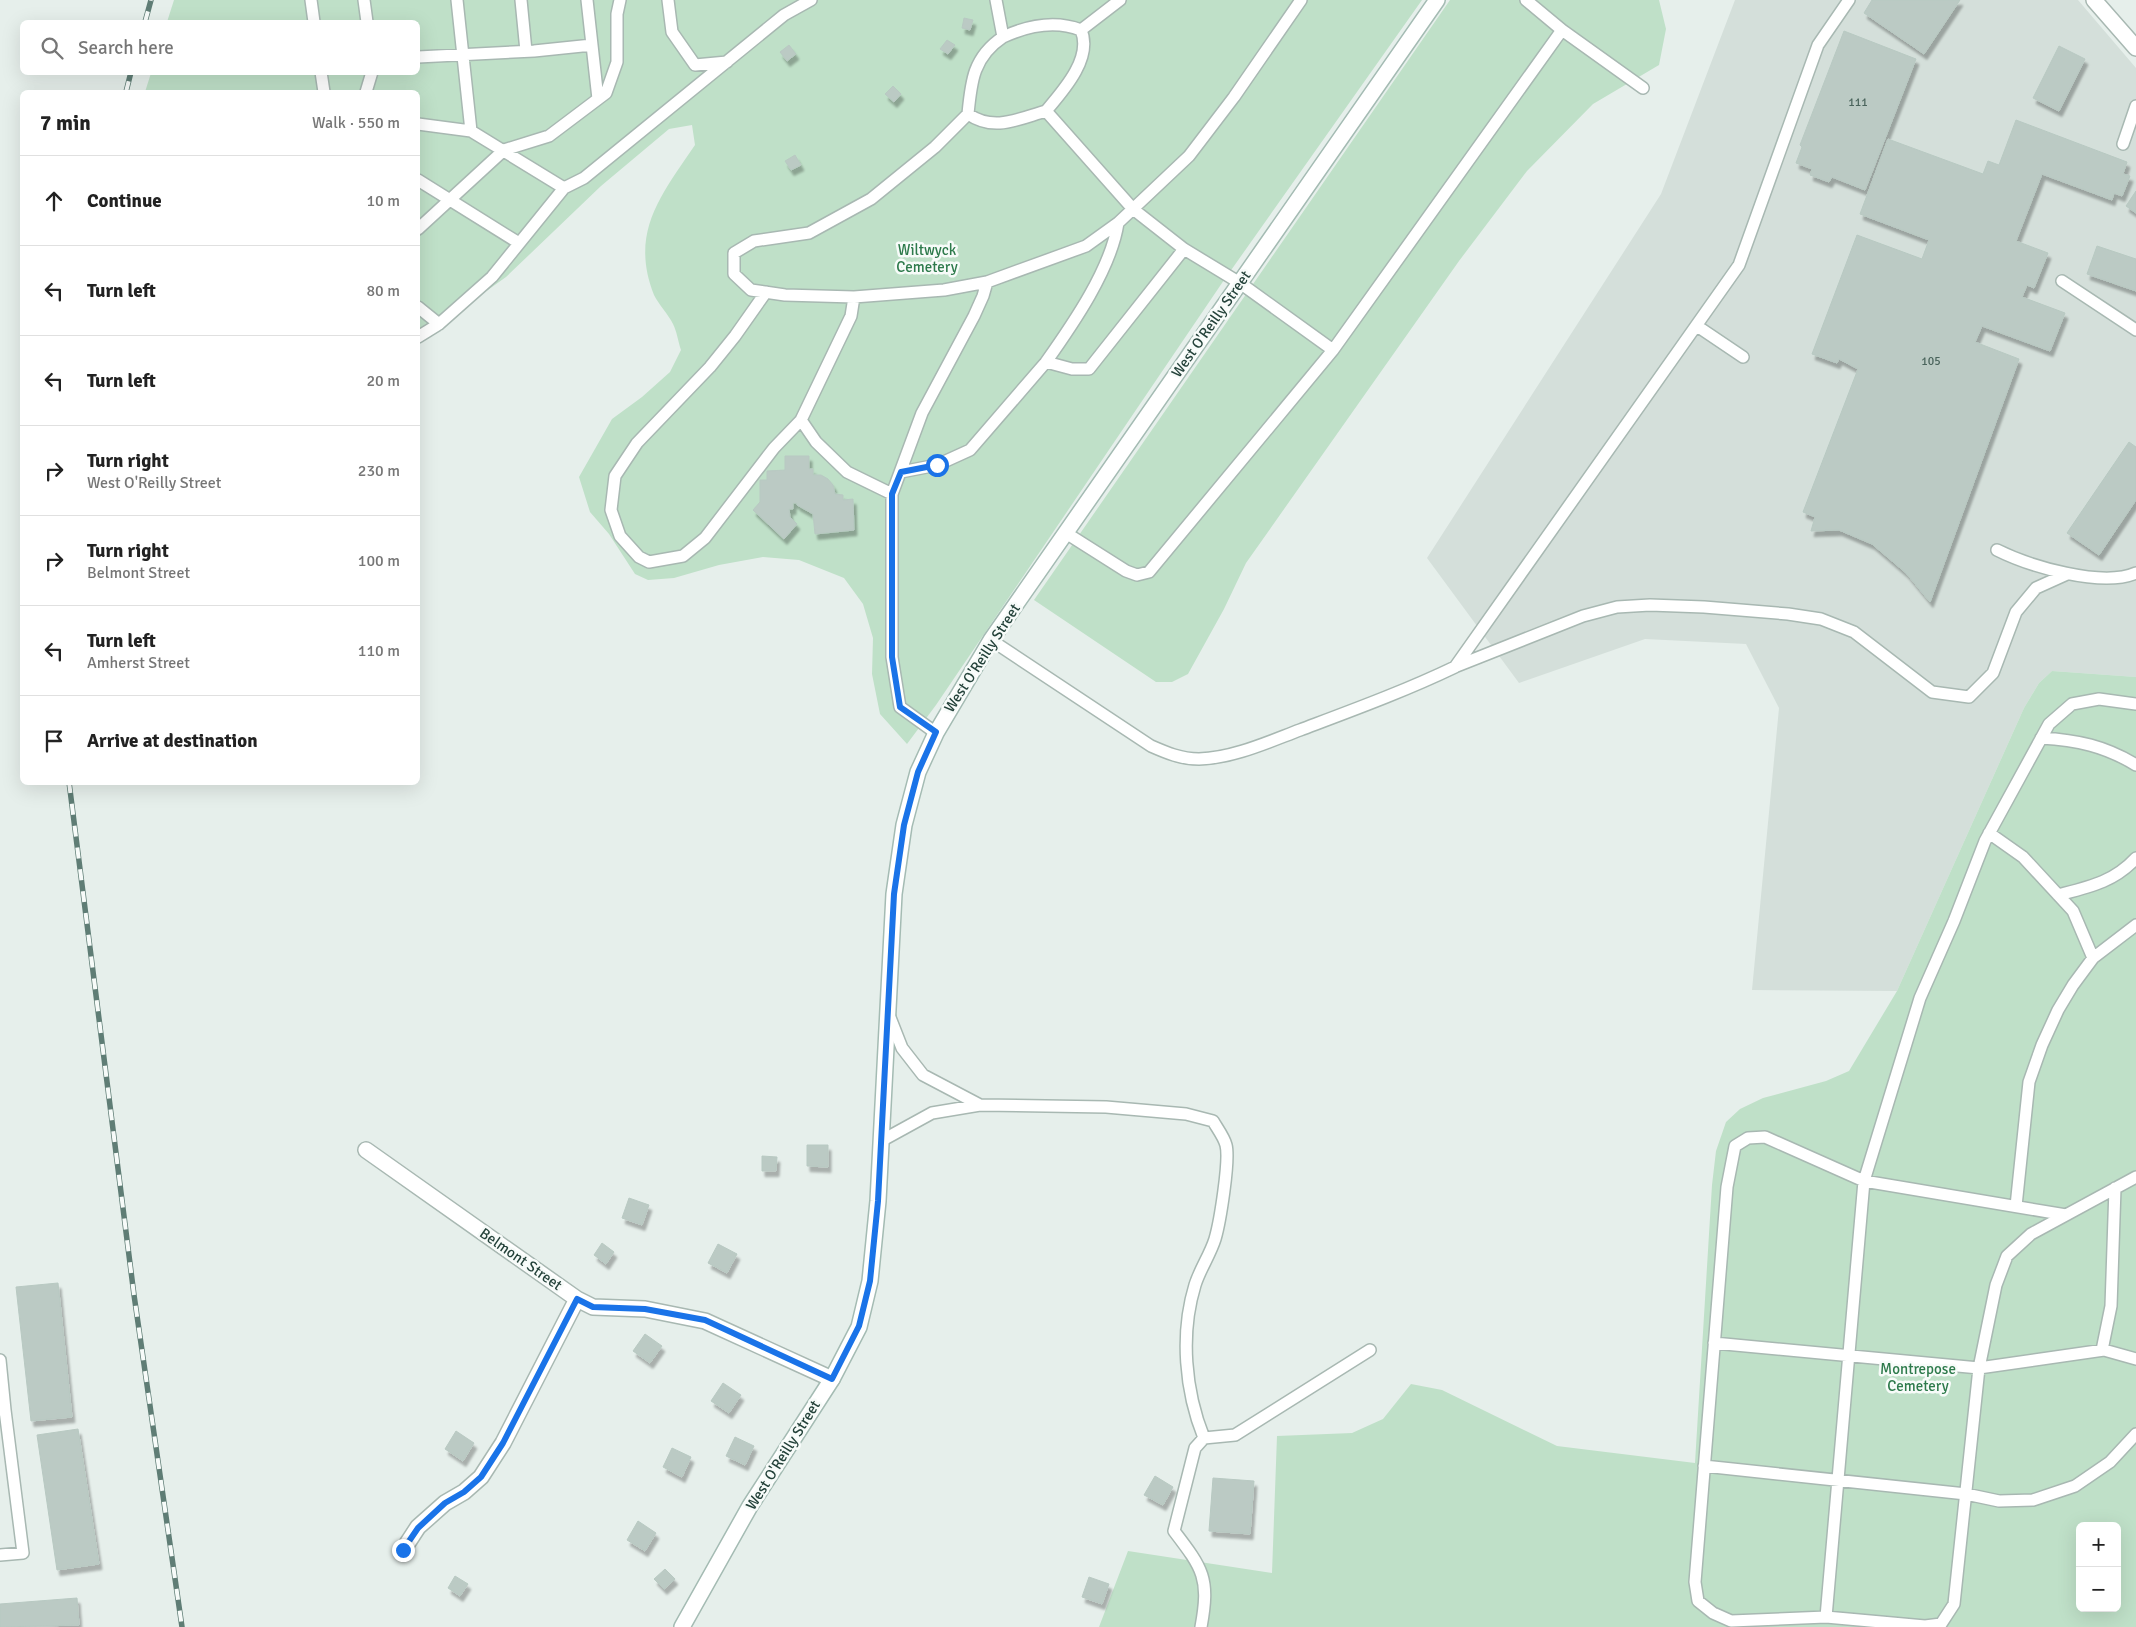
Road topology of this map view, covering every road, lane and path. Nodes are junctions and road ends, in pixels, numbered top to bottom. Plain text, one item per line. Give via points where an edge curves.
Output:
1 (312, 0) edge
2 (364, 0) edge
3 (457, 0) edge
4 (521, 0) edge
5 (586, 0) edge
6 (620, 0) edge
7 (668, 0) edge
8 (811, 0) edge
9 (996, 0) edge
10 (1120, 0) edge
11 (1301, 0) edge
12 (1437, 0) edge
13 (1526, 0) edge
14 (1849, 0) edge
15 (2094, 0) edge
16 (314, 20) edge
17 (367, 20) edge
18 (1081, 30) junction
19 (1562, 30) junction
20 (1002, 37) junction
21 (592, 45) junction
22 (2136, 48) edge
23 (526, 51) junction
24 (463, 54) junction
25 (420, 58) edge
26 (727, 62) junction
27 (321, 75) edge
28 (371, 75) edge
29 (1643, 88) dead end
30 (324, 90) edge
31 (367, 90) edge
32 (598, 99) junction
33 (2136, 106) edge
34 (1046, 111) junction
35 (968, 114) junction
36 (420, 124) edge
37 (471, 131) junction
38 (2123, 144) dead end
39 (504, 150) junction
40 (420, 181) edge
41 (564, 188) junction
42 (450, 200) junction
43 (1132, 209) junction
44 (1118, 223) junction
45 (420, 227) edge
46 (518, 243) junction
47 (1184, 249) junction
48 (2062, 281) dead end
49 (987, 282) junction
50 (1240, 283) junction
51 (766, 292) junction
52 (854, 297) junction
53 (420, 309) edge
54 (440, 324) junction
55 (1698, 326) junction
56 (2136, 330) edge
57 (420, 337) edge
58 (1333, 350) junction
59 (1743, 357) dead end
60 (1046, 362) junction
61 (801, 420) junction
62 (901, 472) junction
63 (892, 494) junction
64 (1066, 533) junction
65 (1997, 550) dead end
66 (2136, 573) edge
67 (2066, 574) junction
68 (991, 640) junction
69 (1455, 667) junction
70 (2136, 704) edge
71 (936, 732) junction
72 (2041, 738) junction
73 (2136, 765) edge
74 (1989, 833) junction
75 (2136, 858) edge
76 (2058, 895) junction
77 (2136, 925) edge
78 (2093, 958) junction
79 (888, 1011) junction
80 (980, 1105) junction
81 (881, 1141) junction
82 (366, 1150) dead end
83 (2136, 1177) edge
84 (1864, 1180) junction
85 (2115, 1188) junction
86 (2016, 1206) junction
87 (2066, 1215) junction
88 (577, 1299) junction
89 (1714, 1343) junction
90 (1370, 1350) dead end
91 (2102, 1350) junction
92 (1849, 1355) junction
93 (2136, 1359) edge
94 (0, 1360) edge
95 (1979, 1368) junction
96 (832, 1379) junction
97 (2, 1410) edge
98 (2136, 1434) edge
99 (1204, 1438) junction
100 (1704, 1466) junction
101 (1838, 1480) junction
102 (1966, 1494) junction
103 (403, 1550) dead end
104 (0, 1555) edge
105 (1826, 1617) junction
106 (682, 1627) edge
107 (1202, 1627) edge

1 - 16 lane
2 - 17 lane
3 - 24 lane
4 - 23 lane
5 - 21 lane
6 - 32 lane via 617,62 606,93
7 - 26 lane via 672,32 695,65
8 - 26 lane via 784,15
9 - 20 lane
10 - 18 lane
11 - 43 lane via 1234,98 1189,156
12 - 50 street, West O'Reilly Street
13 - 19 lane
14 - 55 lane via 1818,45 1739,265
15 - 22 street
18 - 20 lane via 1070,25 1043,25
18 - 34 lane via 1085,39 1079,65
19 - 29 lane
19 - 58 lane
20 - 35 lane via 989,46 977,65 970,89
21 - 23 lane
21 - 32 lane
23 - 24 lane
24 - 25 lane
24 - 37 lane
26 - 41 lane via 584,178
27 - 30 lane
28 - 31 lane
32 - 39 lane via 549,136
33 - 38 lane
34 - 35 lane via 996,125 979,122
34 - 43 lane
35 - 51 lane via 935,147 871,199 809,233 754,241 734,253 734,274 751,290
36 - 37 lane
37 - 39 lane
39 - 41 lane
39 - 42 lane
40 - 42 lane
41 - 46 lane
42 - 45 lane
42 - 46 lane
43 - 44 lane
43 - 47 lane
44 - 49 lane via 1086,246
44 - 60 lane via 1107,262 1068,332
46 - 54 lane via 492,277
47 - 50 lane
47 - 60 lane via 1089,368 1072,370
48 - 56 lane
49 - 52 lane via 944,290
49 - 62 lane via 974,316 922,413
50 - 58 lane
50 - 64 street, West O'Reilly Street
51 - 52 lane
51 - 61 lane via 710,367 637,443 615,476 611,510 620,536 649,562 683,556 705,538 774,448
52 - 61 lane via 850,316
53 - 54 lane
54 - 57 lane
55 - 59 lane
55 - 69 lane
58 - 64 lane via 1149,572 1137,575 1126,571
60 - 62 lane via 970,450 937,465
61 - 63 lane via 816,442 847,472
62 - 63 lane
63 - 71 lane via 892,657 900,707
64 - 68 street, West O'Reilly Street
65 - 67 lane
66 - 67 lane via 2111,579
67 - 69 lane via 2036,588 2016,612 1993,673 1969,697 1932,692 1854,632 1821,619 1704,607 1617,607 1582,616
68 - 69 lane via 1151,746 1186,758 1216,757 1253,747 1406,690
68 - 71 street, West O'Reilly Street
70 - 72 lane via 2099,699 2072,704 2049,724
71 - 79 street, West O'Reilly Street via 918,772 904,825 894,894
72 - 73 lane via 2074,740
72 - 74 lane
74 - 76 lane via 2023,857
74 - 84 lane via 1920,998
75 - 76 lane via 2125,870 2097,886
76 - 78 lane via 2073,911
77 - 78 lane
78 - 86 lane via 2058,1010 2028,1082
79 - 80 lane via 902,1048 924,1075
79 - 81 street, West O'Reilly Street
80 - 81 lane via 932,1113
80 - 99 lane via 1106,1107 1186,1114 1214,1121 1226,1144 1226,1171 1215,1239 1193,1294 1186,1365 1196,1418
81 - 96 street, West O'Reilly Street via 870,1281 859,1326
82 - 88 street, Belmont Street
83 - 85 lane
84 - 86 lane
84 - 89 lane via 1765,1137 1748,1138 1735,1146 1727,1187
84 - 92 lane
85 - 87 lane
85 - 91 lane via 2111,1306
86 - 87 lane
87 - 95 lane via 2031,1234 2007,1256 1996,1285
88 - 96 street, Belmont Street via 593,1307 645,1309 705,1320
88 - 103 street via 503,1443 481,1477 418,1528
89 - 92 lane
89 - 100 lane
90 - 99 lane via 1235,1435
91 - 93 lane
91 - 95 lane
92 - 95 lane
92 - 101 lane
94 - 97 lane
95 - 102 lane
96 - 106 street, West O'Reilly Street via 750,1506
97 - 104 lane via 23,1553
98 - 102 lane via 2110,1462 2076,1486 2032,1500 1999,1501
99 - 107 lane via 1195,1448 1174,1531 1203,1574 1206,1605
100 - 101 lane
100 - 105 lane via 1695,1582 1698,1601 1731,1621
101 - 102 lane
101 - 105 lane
102 - 105 lane via 1954,1604 1940,1624 1925,1626

